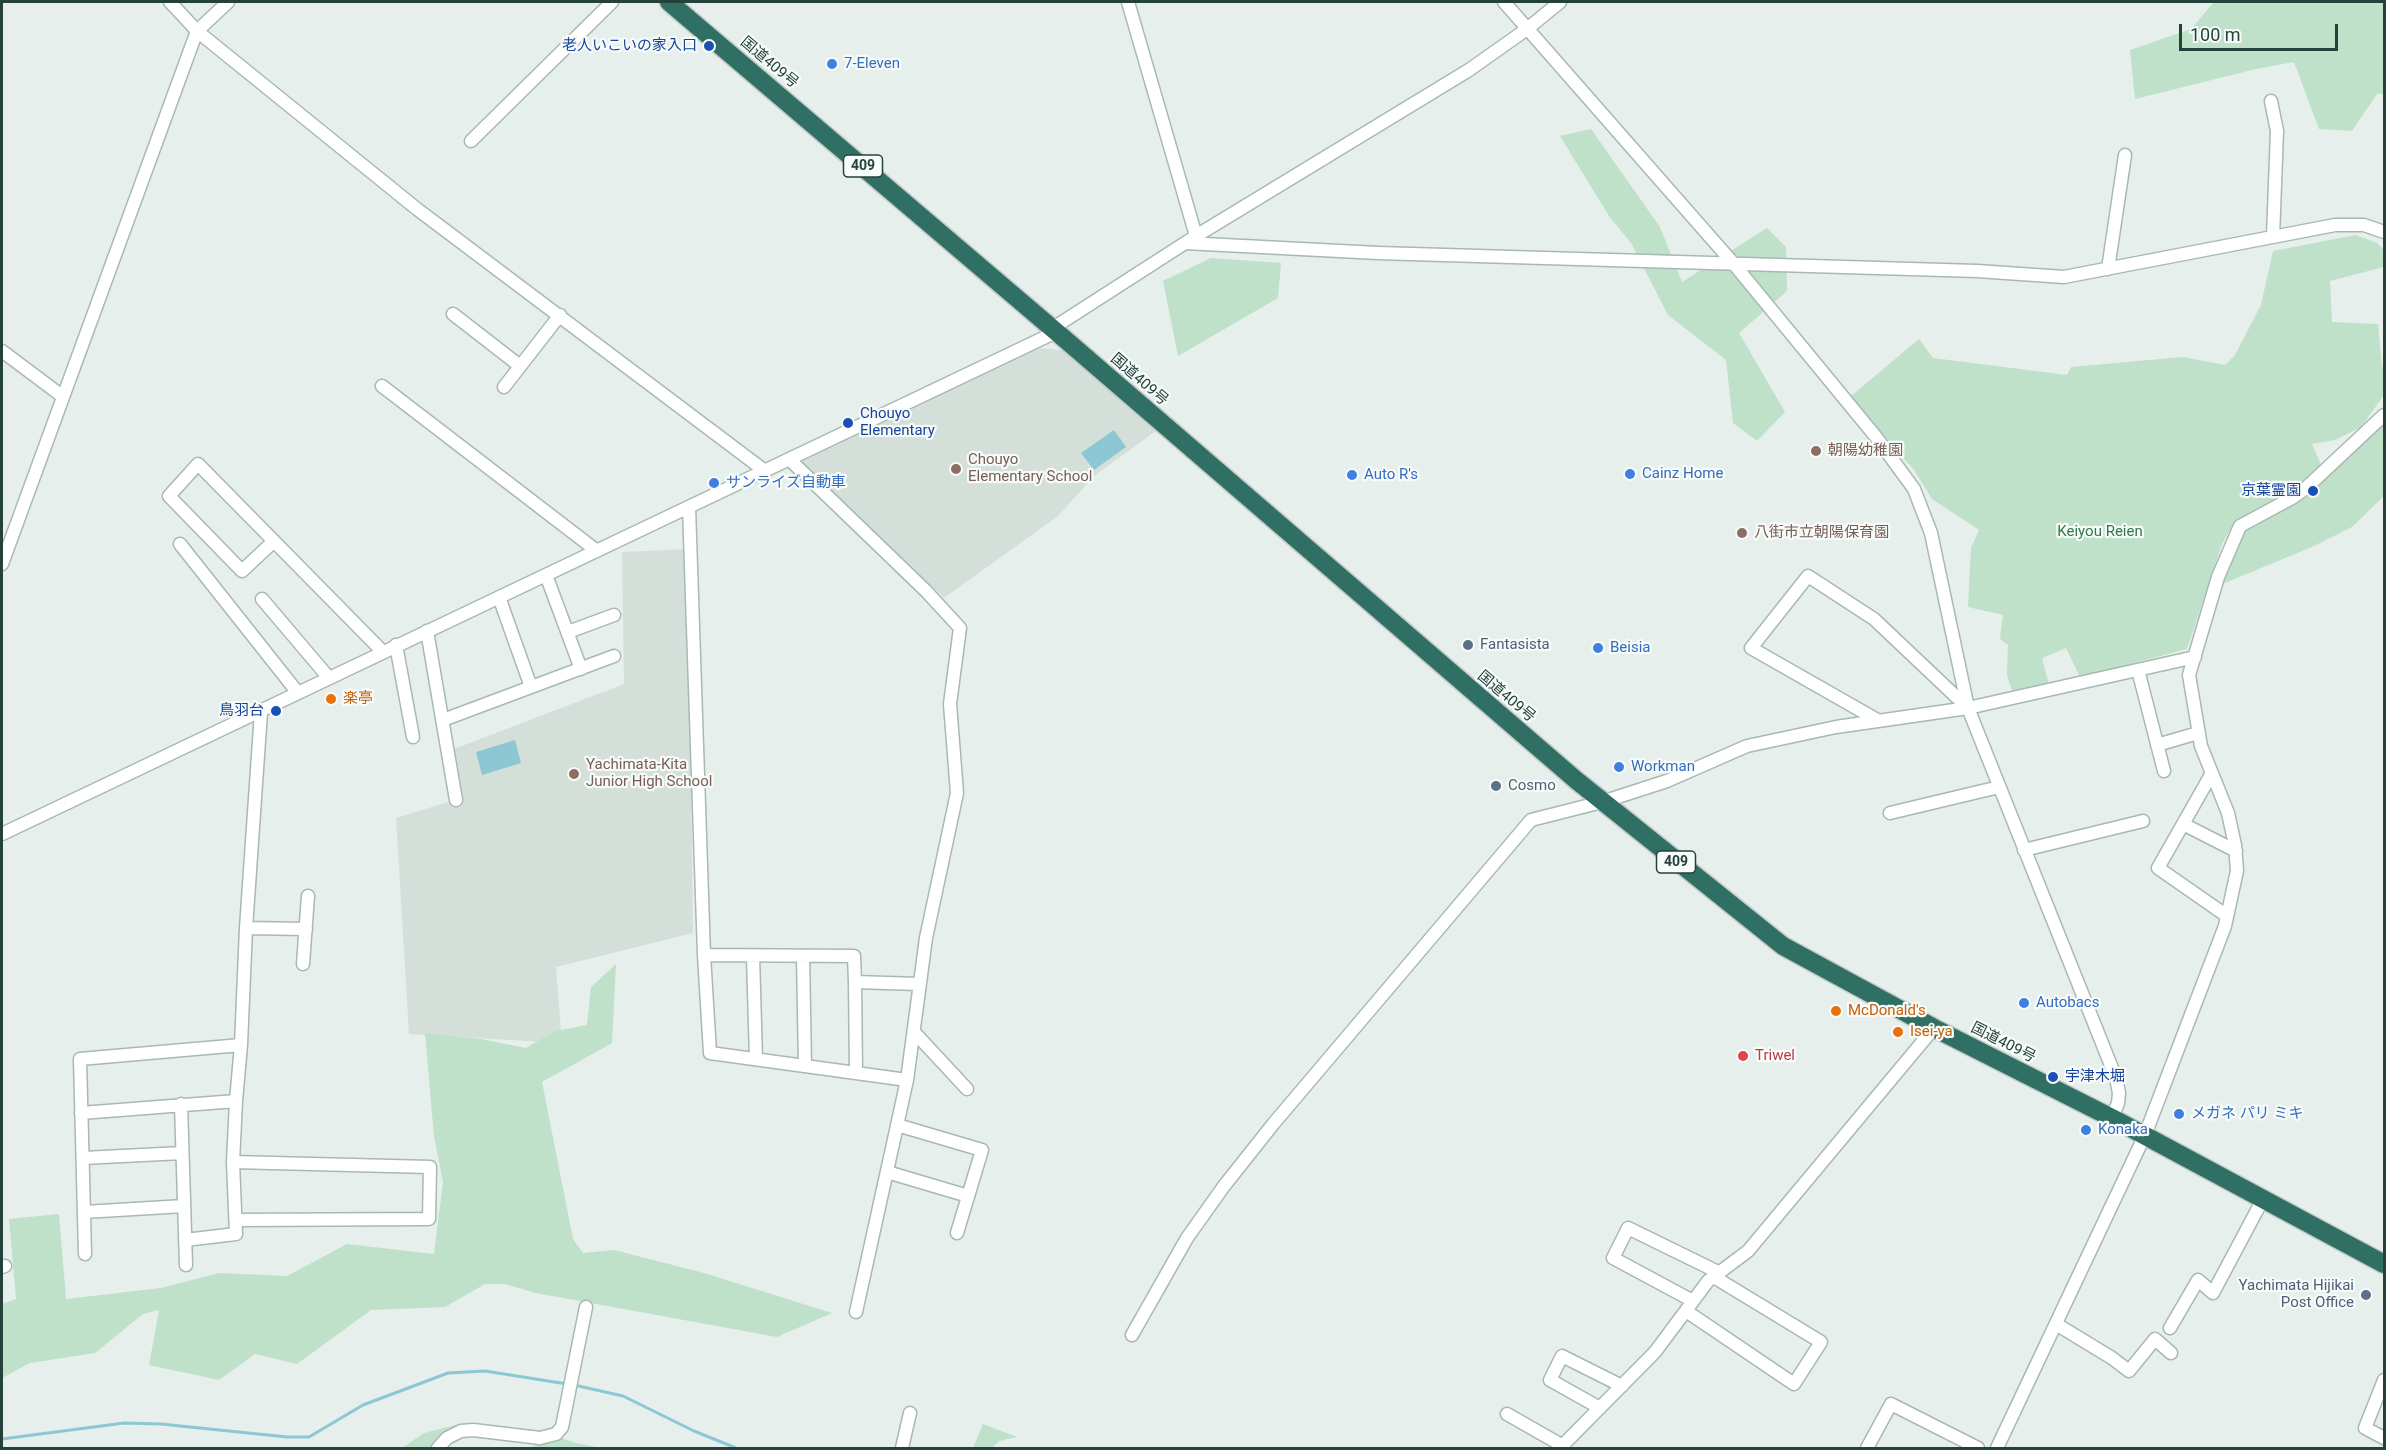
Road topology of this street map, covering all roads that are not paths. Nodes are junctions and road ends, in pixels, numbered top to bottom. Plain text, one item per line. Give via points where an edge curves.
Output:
1 (170, 2) edge
2 (228, 2) edge
3 (612, 2) edge
4 (669, 2) edge
5 (1128, 2) edge
6 (1504, 2) edge
7 (1560, 2) edge
8 (1527, 29) junction
9 (197, 31) junction
10 (2271, 101) dead end
11 (471, 141) dead end
12 (2125, 155) dead end
13 (2385, 232) edge
14 (2273, 237) junction
15 (1190, 240) junction
16 (1733, 263) junction
17 (2108, 269) junction
18 (453, 314) dead end
19 (560, 315) junction
20 (1054, 330) junction
21 (2, 351) edge
22 (520, 366) junction
23 (382, 386) dead end
24 (504, 387) dead end
25 (62, 396) junction
26 (2383, 421) edge
27 (789, 459) junction
28 (765, 471) junction
29 (689, 507) junction
30 (274, 541) junction
31 (180, 544) dead end
32 (597, 551) junction
33 (2, 564) edge
34 (546, 575) junction
35 (500, 597) junction
36 (262, 599) dead end
37 (614, 615) dead end
38 (427, 631) junction
39 (568, 632) junction
40 (396, 645) junction
41 (383, 652) junction
42 (614, 656) dead end
43 (2194, 657) junction
44 (581, 669) junction
45 (2138, 670) junction
46 (329, 678) junction
47 (531, 687) junction
48 (298, 693) junction
49 (1968, 708) junction
50 (261, 712) junction
51 (443, 720) junction
52 (1879, 721) junction
53 (2198, 734) junction
54 (413, 737) dead end
55 (2157, 745) junction
56 (2164, 771) dead end
57 (2212, 773) junction
58 (1999, 787) junction
59 (456, 800) dead end
60 (1602, 802) junction
61 (1890, 813) dead end
62 (2143, 821) dead end
63 (2183, 824) junction
64 (2, 834) edge
65 (2024, 850) junction
66 (2236, 850) junction
67 (308, 896) dead end
68 (2227, 916) junction
69 (246, 928) junction
70 (306, 929) junction
71 (704, 955) junction
72 (753, 956) junction
73 (803, 956) junction
74 (303, 964) dead end
75 (855, 982) junction
76 (919, 984) junction
77 (1934, 1028) junction
78 (915, 1033) junction
79 (242, 1045) junction
80 (756, 1059) junction
81 (805, 1066) junction
82 (856, 1073) junction
83 (907, 1080) junction
84 (967, 1089) dead end
85 (236, 1101) junction
86 (181, 1104) junction
87 (81, 1113) junction
88 (2112, 1118) junction
89 (897, 1125) junction
90 (2145, 1135) junction
91 (182, 1153) junction
92 (82, 1158) junction
93 (233, 1162) junction
94 (887, 1172) junction
95 (968, 1196) junction
96 (2263, 1199) junction
97 (184, 1206) junction
98 (84, 1212) junction
99 (236, 1220) junction
100 (957, 1233) dead end
101 (185, 1240) junction
102 (86, 1254) dead end
103 (2385, 1264) edge
104 (186, 1265) dead end
105 (1717, 1275) junction
106 (1689, 1306) junction
107 (586, 1307) dead end
108 (856, 1312) dead end
109 (2056, 1324) junction
110 (2170, 1328) dead end
111 (1132, 1335) dead end
112 (2171, 1353) dead end
113 (2385, 1380) edge
114 (1622, 1386) junction
115 (1600, 1408) junction
116 (910, 1413) dead end
117 (1507, 1414) dead end
118 (2385, 1438) edge
119 (1562, 1447) edge
120 (438, 1449) edge
121 (902, 1449) edge
122 (1867, 1449) edge
123 (1978, 1449) edge
124 (1997, 1449) edge

1 - 9 street
2 - 9 street
3 - 11 street
4 - 20 highway, 国道409号 / 409
5 - 15 street
6 - 8 street
7 - 8 street
8 - 15 street via 1469,70
8 - 16 street
9 - 19 street via 417,209
9 - 25 street
10 - 14 street via 2277,131
12 - 17 street
13 - 14 street via 2364,225 2336,225
14 - 17 street
15 - 16 street via 1390,253
15 - 20 street
16 - 17 street via 2064,277
16 - 49 street via 1914,489 1931,533
18 - 22 street
19 - 22 street
19 - 28 street
20 - 27 street
20 - 60 highway, 国道409号 / 409
21 - 25 street
22 - 24 street
23 - 32 street
25 - 33 street
26 - 43 street via 2306,488 2240,526 2218,577
27 - 28 street
27 - 76 street via 960,628 950,704 957,793
28 - 29 street
29 - 32 street
29 - 71 street
30 - 30 street via 242,571 169,496 198,464
30 - 41 street
31 - 48 street
32 - 34 street
34 - 35 street
34 - 39 street
35 - 38 street
35 - 47 street
36 - 46 street
37 - 39 street
38 - 40 street
38 - 51 street
39 - 44 street
40 - 41 street
40 - 54 street
41 - 46 street
42 - 44 street
43 - 45 street
43 - 53 street via 2189,675
44 - 47 street
45 - 49 street
45 - 55 street
46 - 48 street
47 - 51 street
48 - 50 street
49 - 52 street
49 - 52 street via 1874,619 1808,576 1750,648
49 - 58 street
50 - 64 street
50 - 69 street
51 - 59 street
52 - 60 street via 1747,746 1667,781
53 - 55 street
53 - 57 street
55 - 56 street
57 - 63 street
57 - 66 street via 2228,813
58 - 61 street
58 - 65 street
60 - 77 highway, 国道409号 / 409 via 1783,946
60 - 111 street via 1531,820 1224,1185 1186,1238
62 - 65 street
63 - 66 street
63 - 68 street via 2158,868
65 - 88 street via 2116,1078 2119,1093
66 - 68 street via 2237,871
67 - 70 street
68 - 90 street
69 - 70 street
69 - 79 street
70 - 74 street
71 - 72 street
71 - 80 street via 710,1053
72 - 73 street
72 - 80 street
73 - 75 street via 854,956
73 - 81 street
75 - 76 street
75 - 82 street
76 - 78 street
77 - 88 highway, 国道409号 / 409
77 - 105 street via 1748,1251
78 - 83 street
78 - 84 street
79 - 85 street
79 - 87 street via 80,1059
80 - 81 street
81 - 82 street
82 - 83 street
83 - 89 street
85 - 86 street
85 - 93 street
86 - 87 street
86 - 91 street
87 - 92 street
88 - 90 highway, 国道409号 / 409
89 - 94 street
89 - 95 street via 981,1150
90 - 96 highway, 国道409号 / 409
90 - 109 street
91 - 92 street
91 - 97 street
92 - 98 street
93 - 99 street
93 - 99 street via 430,1167 429,1219
94 - 95 street
94 - 108 street
95 - 100 street
96 - 103 highway, 国道409号 / 409
96 - 110 street via 2213,1293 2198,1280
97 - 98 street
97 - 101 street
98 - 102 street
99 - 101 street via 236,1234
101 - 104 street
105 - 106 street
105 - 106 street via 1628,1228 1613,1258
105 - 106 street via 1821,1342 1794,1384
106 - 114 street via 1655,1352
107 - 120 street via 562,1427 556,1434 540,1438 461,1431 447,1438
109 - 112 street via 2129,1371 2156,1339
109 - 124 street
113 - 118 street via 2365,1428
114 - 115 street
114 - 115 street via 1562,1356 1550,1380
115 - 119 street
116 - 121 street
117 - 119 street
122 - 123 street via 1891,1404

